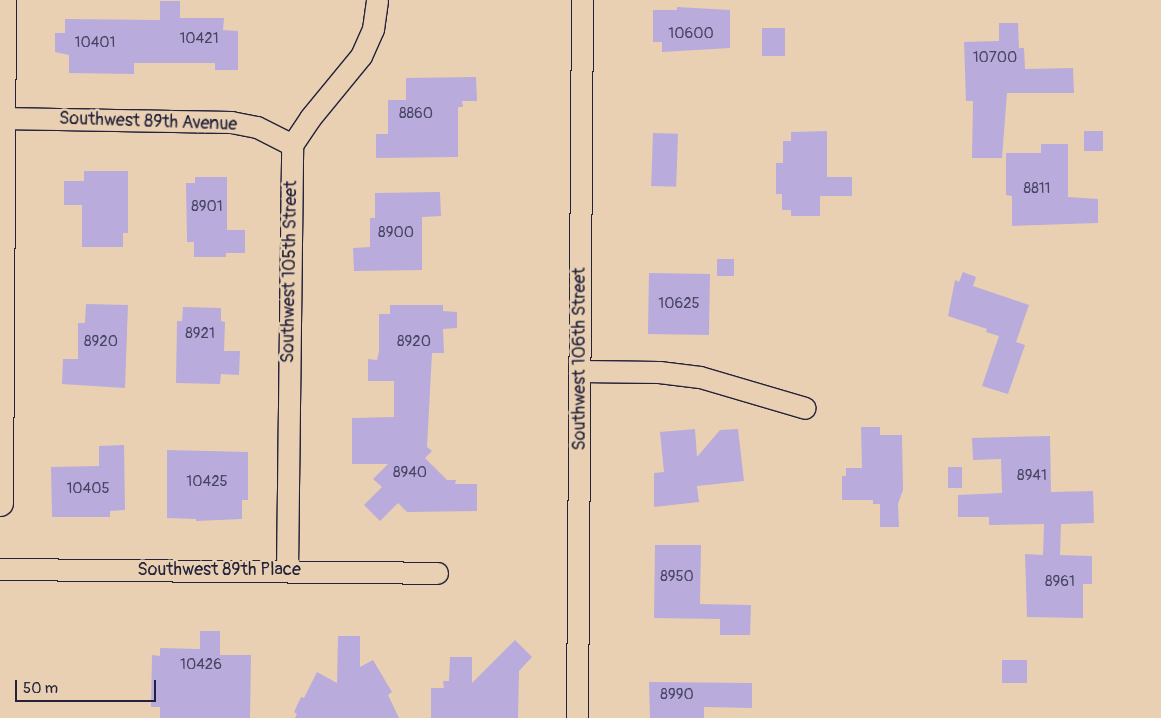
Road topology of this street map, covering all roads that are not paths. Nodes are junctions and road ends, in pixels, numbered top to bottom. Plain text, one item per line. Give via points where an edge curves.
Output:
1 (3, 0) edge
2 (377, 0) edge
3 (582, 0) edge
4 (1, 118) edge
5 (292, 145) junction
6 (580, 372) junction
7 (1, 397) edge
8 (805, 408) dead end
9 (0, 503) edge
10 (0, 569) edge
11 (287, 570) junction
12 (437, 573) dead end
13 (577, 718) edge

1 - 4 street
2 - 5 street via 373,29 361,56
3 - 6 street, Southwest 106th Street
4 - 5 street, Southwest 89th Avenue via 231,122 257,127
4 - 7 street
5 - 11 street, Southwest 105th Street
6 - 8 street via 659,372 700,377
6 - 13 street, Southwest 106th Street
7 - 9 street
10 - 11 street, Southwest 89th Place
11 - 12 street, Southwest 89th Place

